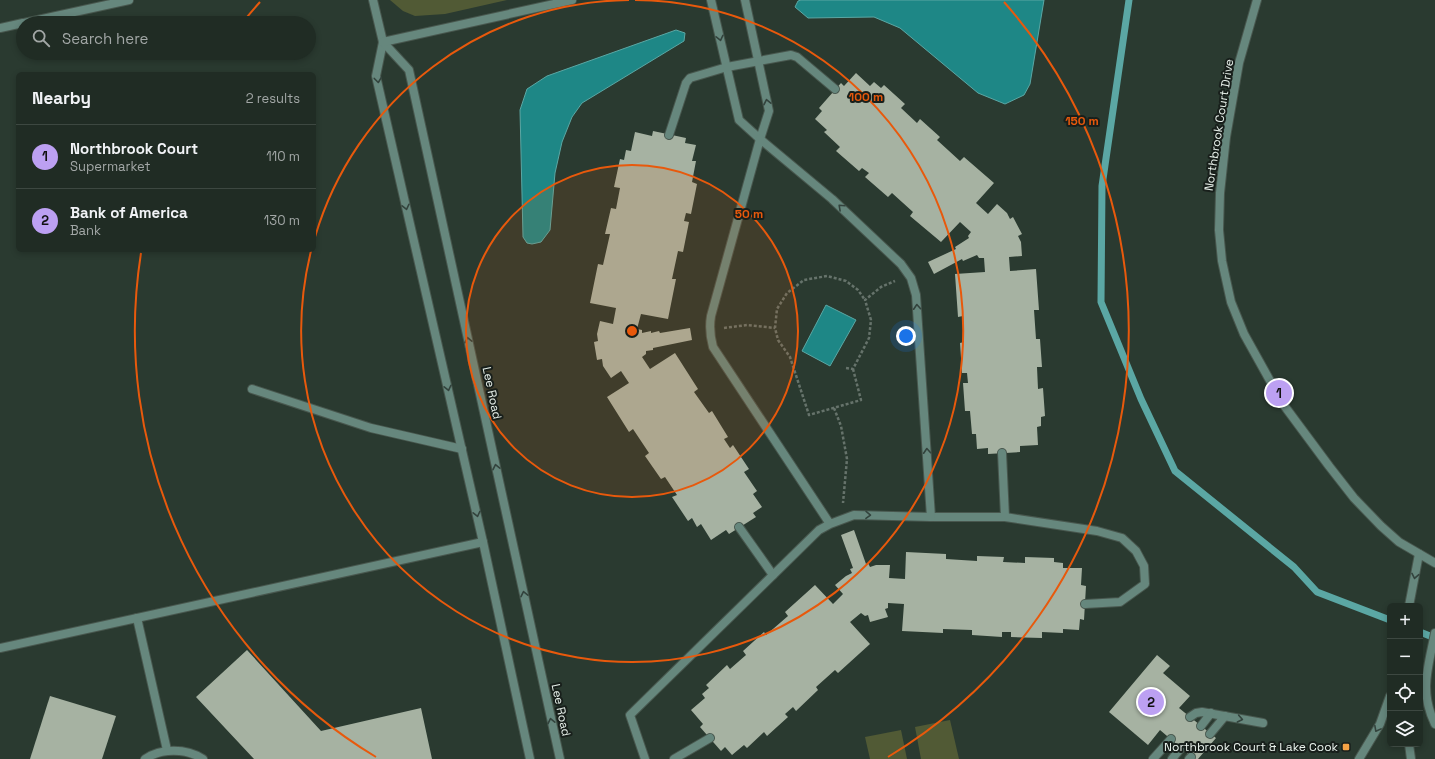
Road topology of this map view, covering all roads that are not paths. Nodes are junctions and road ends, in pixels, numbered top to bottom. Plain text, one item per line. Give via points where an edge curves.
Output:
1 (129, 0) edge
2 (373, 0) edge
3 (572, 0) edge
4 (711, 0) edge
5 (746, 0) edge
6 (1258, 0) edge
7 (55, 16) edge
8 (16, 25) edge
9 (0, 28) edge
10 (383, 42) junction
11 (758, 61) junction
12 (727, 67) junction
13 (835, 89) dead end
14 (669, 135) dead end
15 (760, 139) junction
16 (252, 390) dead end
17 (462, 449) junction
18 (1002, 453) dead end
19 (931, 517) junction
20 (1005, 517) junction
21 (830, 524) junction
22 (739, 527) dead end
23 (483, 542) junction
24 (1419, 554) junction
25 (1435, 563) edge
26 (773, 575) junction
27 (1410, 602) edge
28 (1085, 604) dead end
29 (136, 618) junction
30 (1435, 633) edge
31 (0, 648) edge
32 (1387, 704) edge
33 (1211, 713) junction
34 (1225, 716) junction
35 (1190, 717) dead end
36 (1263, 723) dead end
37 (1435, 724) edge
38 (1201, 726) dead end
39 (1210, 734) dead end
40 (710, 738) dead end
41 (1170, 739) dead end
42 (1410, 747) edge
43 (1181, 748) dead end
44 (167, 750) junction
45 (145, 759) edge
46 (203, 759) edge
47 (530, 759) edge
48 (560, 759) edge
49 (644, 759) edge
50 (674, 759) edge
51 (1153, 759) edge
52 (1172, 759) edge
53 (1359, 759) edge
54 (1412, 759) edge

1 - 7 street
2 - 10 street, Lee Road
3 - 10 street
4 -> 12 street
5 - 11 street
6 - 24 street, Northbrook Court Drive via 1240,63 1226,137 1220,193 1219,230 1222,261 1231,302 1244,334 1280,398 1329,466 1354,498 1381,526 1398,542
8 - 9 street
10 -> 17 street, Lee Road via 376,76
48 -> 10 street, Lee Road via 409,70
11 - 12 street
11 - 13 street via 791,55 797,57
15 -> 11 street via 769,111
12 - 14 street via 690,78 686,83
12 - 15 street via 739,120
19 -> 15 street via 916,295 909,275 901,264 832,199
15 - 21 street via 709,330 713,347
16 - 17 street via 371,428
17 -> 23 street, Lee Road
18 - 20 street
19 - 20 street
21 -> 19 street via 854,515
20 - 28 street via 1097,531 1122,538 1136,551 1144,566 1145,584 1120,602
21 - 26 street via 819,530
22 - 26 street
23 - 29 street
23 - 47 street, Lee Road
24 - 25 street, Northbrook Court Drive
24 -> 27 street
26 - 49 street via 630,715
29 - 31 street
29 - 44 street
30 - 37 street via 1426,683 1426,699
32 -> 53 street via 1380,724
33 - 34 street
33 - 35 street via 1196,713
33 - 38 street
34 -> 36 street
34 - 39 street
40 - 50 street
41 - 51 street
42 - 54 street
43 - 52 street
44 - 45 street
44 - 46 street via 185,751

